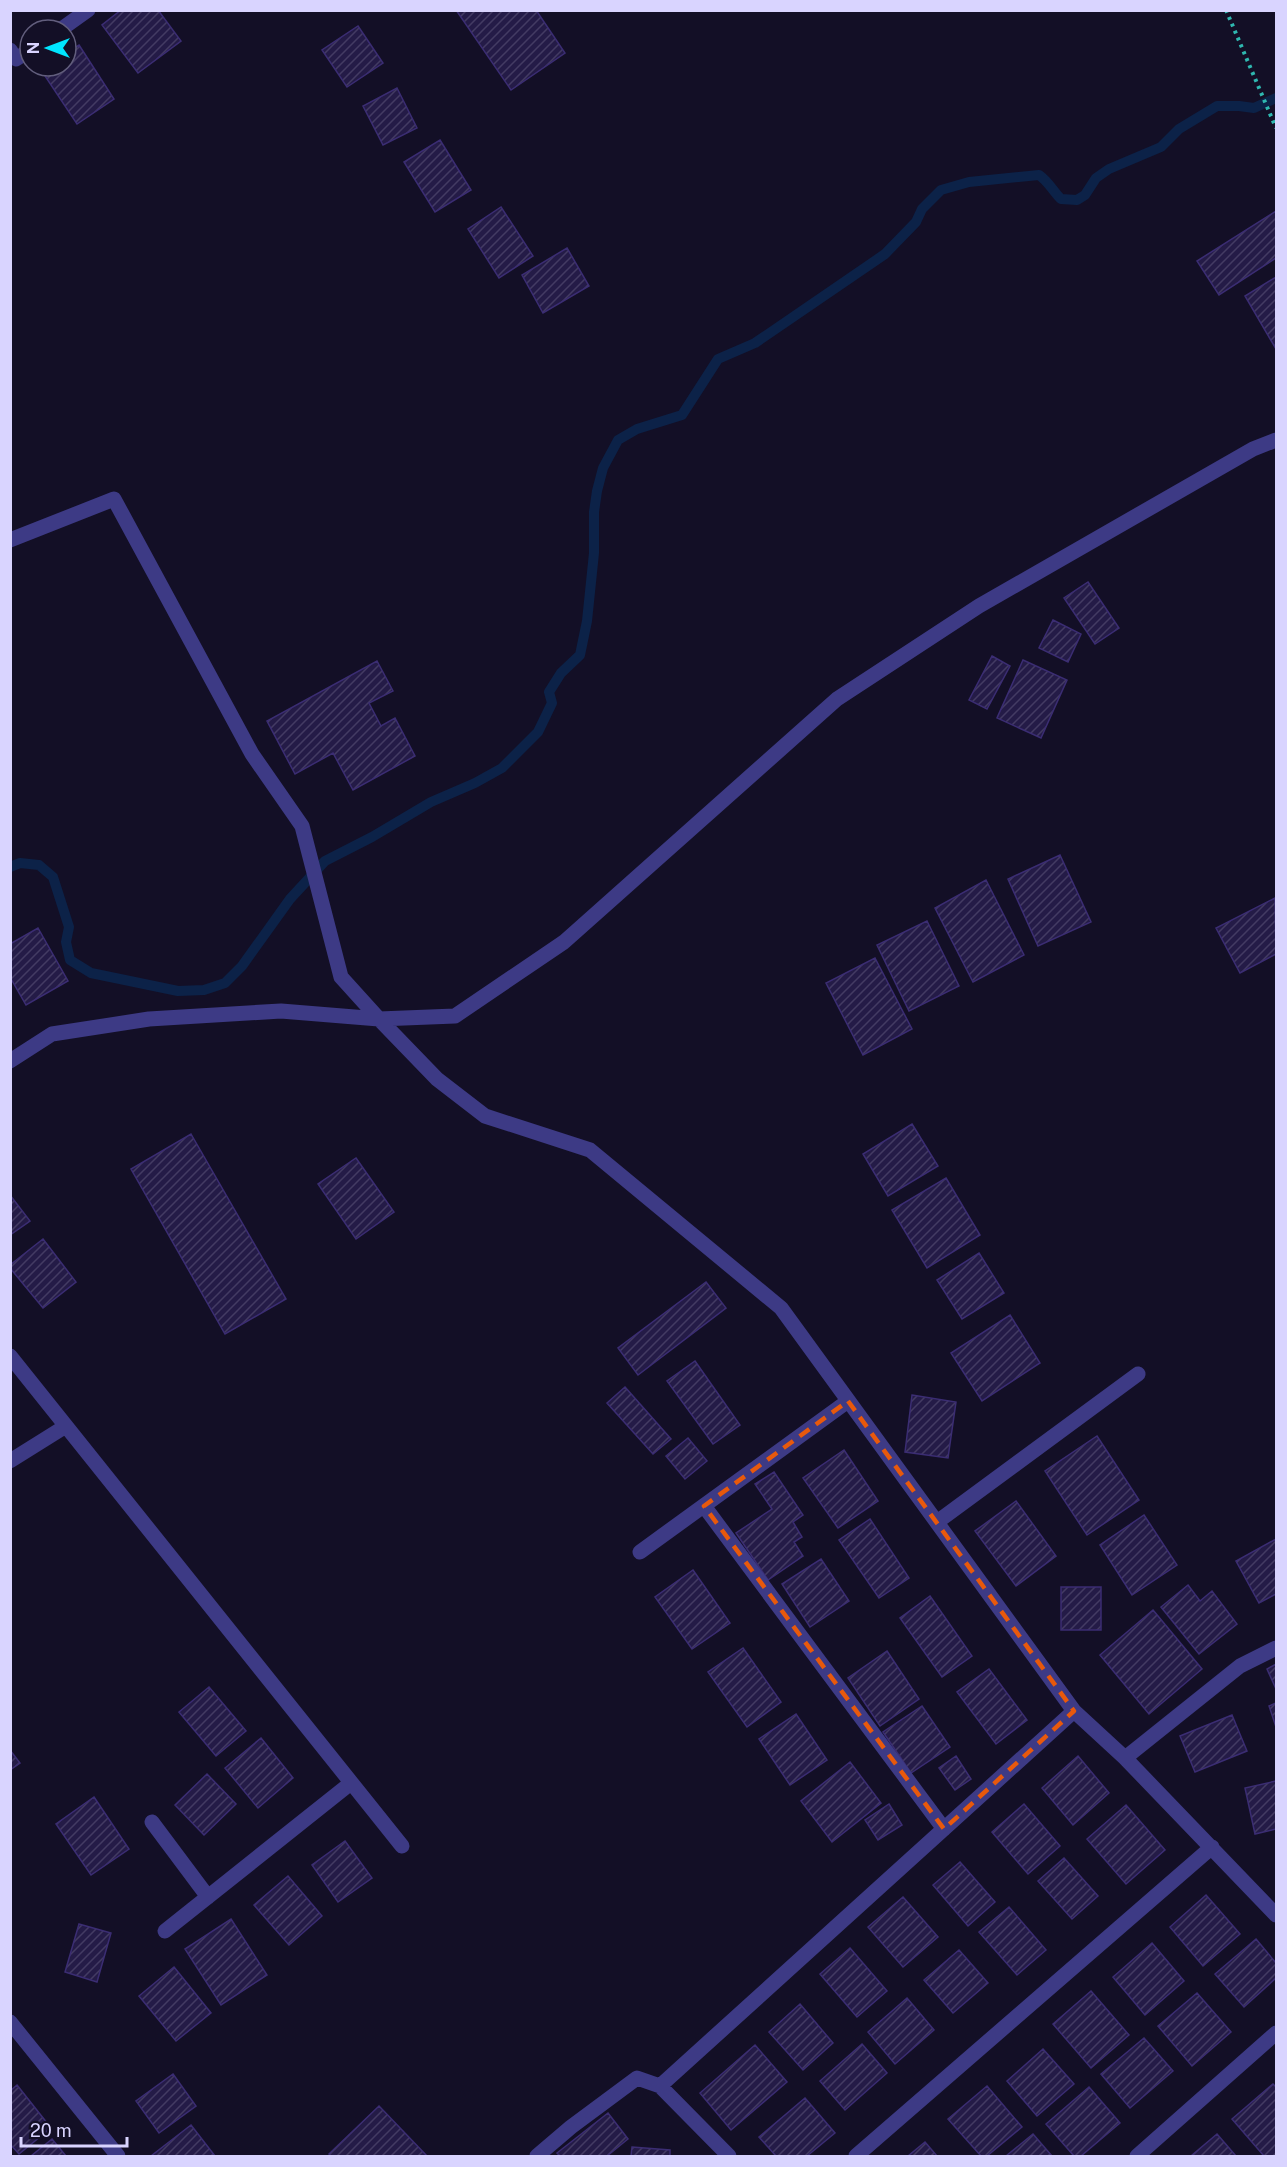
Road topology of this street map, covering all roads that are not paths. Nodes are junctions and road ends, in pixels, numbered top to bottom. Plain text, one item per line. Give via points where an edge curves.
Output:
1 (1276, 440) edge
2 (10, 540) edge
3 (379, 1020) junction
4 (10, 1061) edge
5 (10, 1356) edge
6 (1138, 1374) dead end
7 (848, 1401) junction
8 (66, 1426) junction
9 (10, 1461) edge
10 (704, 1506) junction
11 (937, 1522) junction
12 (640, 1552) dead end
13 (1276, 1648) edge
14 (1074, 1711) junction
15 (1125, 1758) junction
16 (351, 1783) junction
17 (152, 1822) dead end
18 (944, 1829) junction
19 (402, 1846) dead end
20 (1212, 1847) junction
21 (208, 1897) junction
22 (1276, 1915) edge
23 (165, 1932) dead end
24 (10, 2022) edge
25 (1276, 2033) edge
26 (660, 2086) junction
27 (118, 2157) edge
28 (537, 2157) edge
29 (729, 2157) edge
30 (856, 2157) edge
31 (1137, 2157) edge

1 - 3 street via 1253,449 979,606 837,699 564,942 455,1016
2 - 3 street via 114,499 252,754 302,826 341,977
3 - 4 street via 281,1011 149,1019 52,1034
3 - 7 street via 437,1079 485,1116 590,1150 781,1308
5 - 8 street
6 - 11 street
7 - 10 street
7 - 11 street
8 - 9 street
8 - 16 street
10 - 12 street
10 - 18 street
11 - 14 street
13 - 15 street via 1240,1666
14 - 15 street
14 - 18 street
15 - 20 street
16 - 19 street
16 - 21 street
17 - 21 street
18 - 26 street
20 - 22 street
20 - 30 street
21 - 23 street
24 - 27 street
25 - 31 street
26 - 28 street via 637,2078
26 - 29 street

